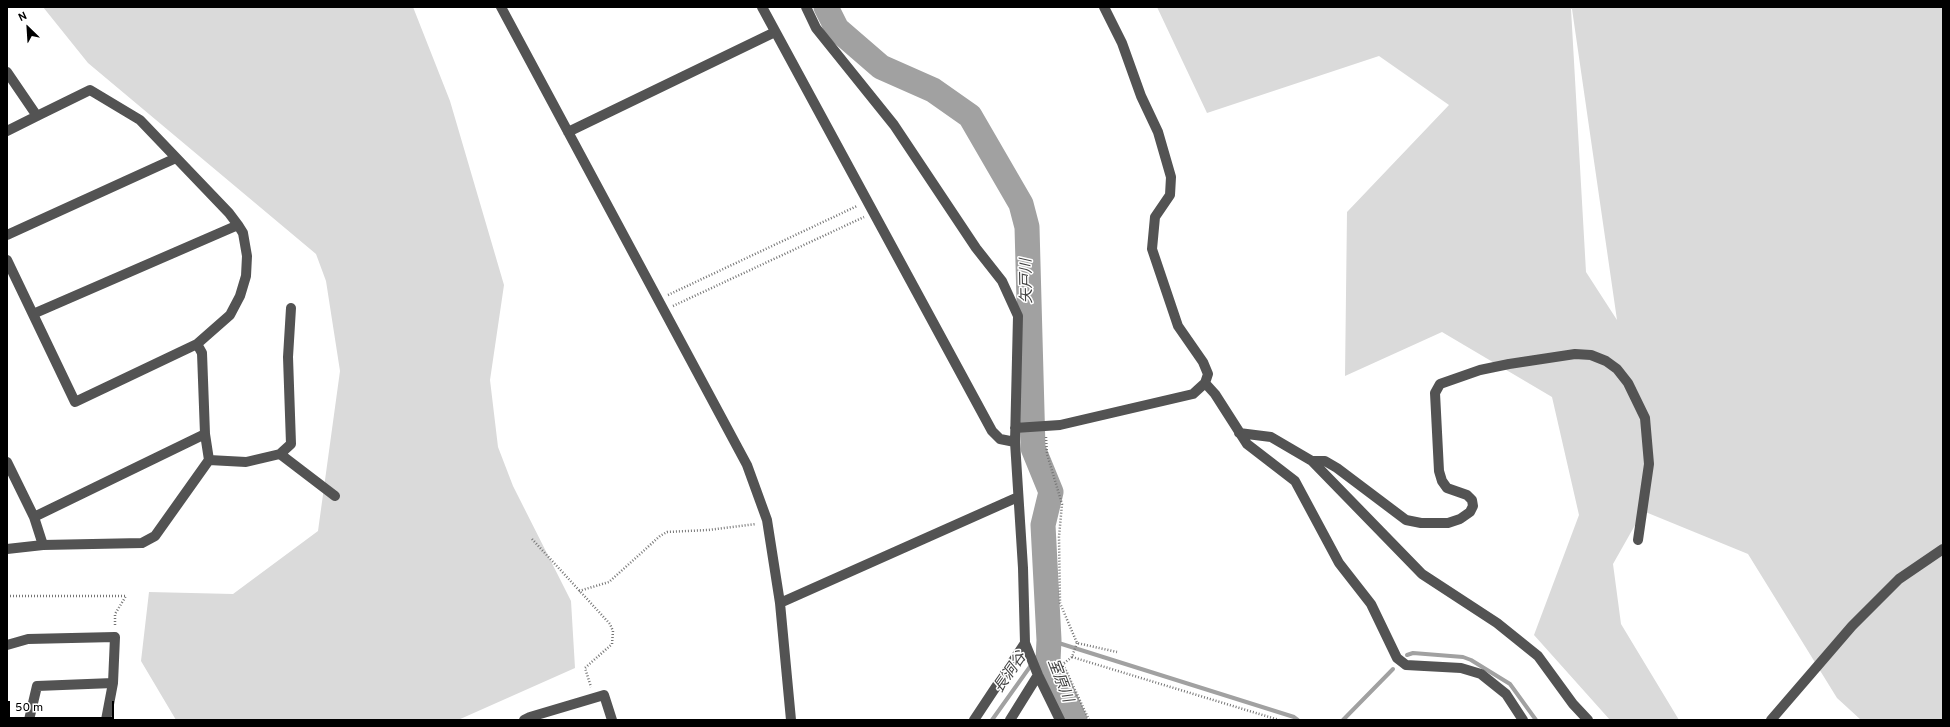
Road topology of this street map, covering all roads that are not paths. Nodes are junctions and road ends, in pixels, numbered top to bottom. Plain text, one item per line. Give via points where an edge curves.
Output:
1 (501, 7) edge
2 (762, 7) edge
3 (806, 7) edge
4 (1104, 7) edge
5 (775, 32) junction
6 (7, 72) edge
7 (37, 116) junction
8 (7, 131) edge
9 (568, 132) junction
10 (176, 158) junction
11 (238, 225) junction
12 (7, 235) edge
13 (7, 260) edge
14 (291, 308) dead end
15 (33, 314) junction
16 (197, 344) junction
17 (1205, 383) junction
18 (1015, 428) junction
19 (1239, 433) junction
20 (205, 434) junction
21 (1015, 442) junction
22 (280, 454) junction
23 (209, 460) junction
24 (1312, 461) junction
25 (7, 462) edge
26 (335, 496) dead end
27 (1018, 497) junction
28 (34, 518) junction
29 (1638, 540) dead end
30 (43, 545) junction
31 (7, 548) edge
32 (1943, 549) edge
33 (780, 603) junction
34 (7, 645) edge
35 (1027, 648) junction
36 (1038, 675) junction
37 (113, 683) junction
38 (29, 720) edge
39 (106, 720) edge
40 (524, 720) edge
41 (612, 720) edge
42 (791, 720) edge
43 (974, 720) edge
44 (1010, 720) edge
45 (1060, 720) edge
46 (1523, 720) edge
47 (1588, 720) edge
48 (1770, 720) edge

1 - 9 street
2 - 5 street
3 - 18 street via 816,28 894,125 976,248 1002,281 1018,316
4 - 17 street via 1122,43 1141,96 1158,132 1171,177 1170,195 1155,218 1152,249 1178,326 1203,362 1208,374
5 - 9 street
5 - 21 street via 992,431 1000,439
6 - 7 street
7 - 8 street
7 - 10 street via 90,90 140,120
9 - 33 street via 747,465 767,520
10 - 11 street
10 - 12 street
11 - 15 street
11 - 16 street via 243,233 247,256 246,276 240,296 230,315
13 - 15 street
14 - 22 street via 288,357 291,444
15 - 16 street via 75,402
16 - 20 street via 202,353
17 - 18 street via 1193,394 1060,425
17 - 19 street via 1215,394
18 - 21 street
19 - 24 street via 1271,437
19 - 46 street via 1247,444 1295,481 1339,563 1371,604 1397,658 1406,665 1461,668 1481,674 1506,694
20 - 23 street
20 - 28 street
21 - 27 street
22 - 23 street via 246,462
22 - 26 street
23 - 30 street via 155,536 148,541
24 - 29 street via 1325,461 1337,468 1406,520 1448,523 1460,519 1470,512 1473,506 1467,495 1447,488 1439,471 1435,393 1440,384 1480,370 1510,364 1575,354 1591,355 1617,369 1628,383 1645,418 1649,464
24 - 47 street via 1422,574 1497,624 1538,656
25 - 28 street
27 - 33 street
27 - 35 street
28 - 30 street
30 - 31 street
32 - 48 street via 1899,579 1852,626
33 - 42 street
34 - 37 street via 28,639 115,638
35 - 36 street
35 - 43 street
36 - 44 street
36 - 45 street
37 - 38 street via 37,686
37 - 39 street
40 - 41 street via 604,695

